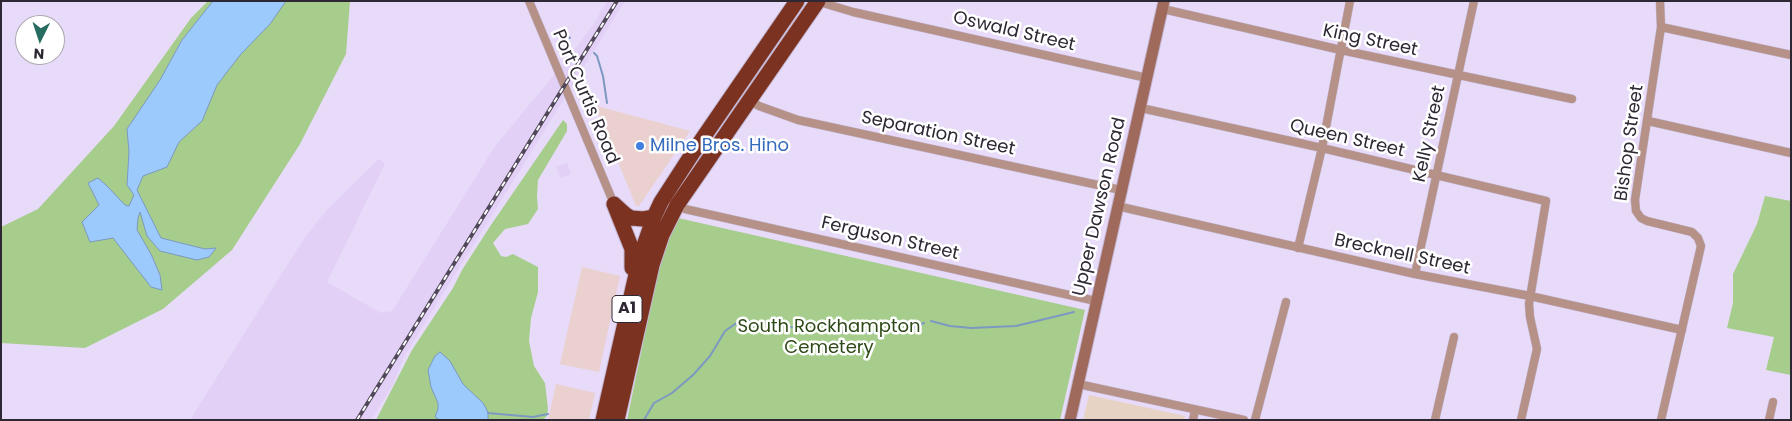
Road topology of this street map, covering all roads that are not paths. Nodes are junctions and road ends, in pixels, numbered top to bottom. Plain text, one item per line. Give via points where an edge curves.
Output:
1 (529, 1) edge
2 (797, 1) edge
3 (1350, 1) edge
4 (1474, 1) edge
5 (1660, 1) edge
6 (817, 2) edge
7 (1163, 5) edge
8 (1661, 26) junction
9 (1341, 50) junction
10 (1791, 55) edge
11 (1458, 75) junction
12 (1148, 78) junction
13 (1572, 99) dead end
14 (750, 101) junction
15 (1140, 108) junction
16 (1648, 121) junction
17 (1322, 148) junction
18 (1791, 154) edge
19 (1436, 175) junction
20 (1121, 190) junction
21 (614, 204) junction
22 (677, 205) junction
23 (1118, 206) junction
24 (654, 217) junction
25 (1298, 248) junction
26 (1416, 274) junction
27 (631, 292) junction
28 (1530, 296) junction
29 (1096, 301) junction
30 (1286, 302) dead end
31 (1682, 330) junction
32 (1454, 337) dead end
33 (1078, 384) junction
34 (1773, 402) dead end
35 (1195, 410) junction
36 (603, 420) edge
37 (617, 420) edge
38 (1070, 420) edge
39 (1193, 420) edge
40 (1244, 420) edge
41 (1255, 420) edge
42 (1435, 420) edge
43 (1521, 420) edge
44 (1661, 420) edge
45 (1769, 420) edge

1 - 21 street, Port Curtis Road
2 - 24 highway, A1
3 - 9 street
4 - 11 street, Kelly Street
5 - 8 street, Bishop Street
6 - 12 street, Oswald Street
6 - 14 highway, A1
7 - 9 street, King Street
7 - 12 street, Upper Dawson Road
8 - 10 street
8 - 16 street, Bishop Street
9 - 11 street, King Street
9 - 17 street
11 - 13 street, King Street
11 - 19 street, Kelly Street
12 - 15 street, Upper Dawson Road
14 - 20 street, Separation Street via 798,120
14 - 22 highway, A1
15 - 17 street, Queen Street
15 - 20 street, Upper Dawson Road
16 - 18 street
16 - 31 street, Bishop Street via 1636,211 1647,221 1692,232 1701,246
17 - 19 street, Queen Street
17 - 25 street
19 - 26 street, Kelly Street
19 - 28 street, Queen Street via 1546,201
20 - 23 street, Upper Dawson Road
21 - 24 highway via 631,218
21 - 27 highway via 632,249
22 - 29 street, Ferguson Street
22 - 37 highway, A1 via 652,265
23 - 25 street, Brecknell Street
23 - 29 street, Upper Dawson Road
24 - 27 highway, A1
25 - 26 street, Brecknell Street
26 - 28 street, Brecknell Street
27 - 36 highway, A1
28 - 31 street, Brecknell Street
28 - 43 street via 1530,318 1537,349
29 - 33 street, Upper Dawson Road
30 - 41 street
31 - 44 street, Bishop Street
32 - 42 street
33 - 35 street
33 - 38 street, Upper Dawson Road
34 - 45 street
35 - 39 street
35 - 40 street

